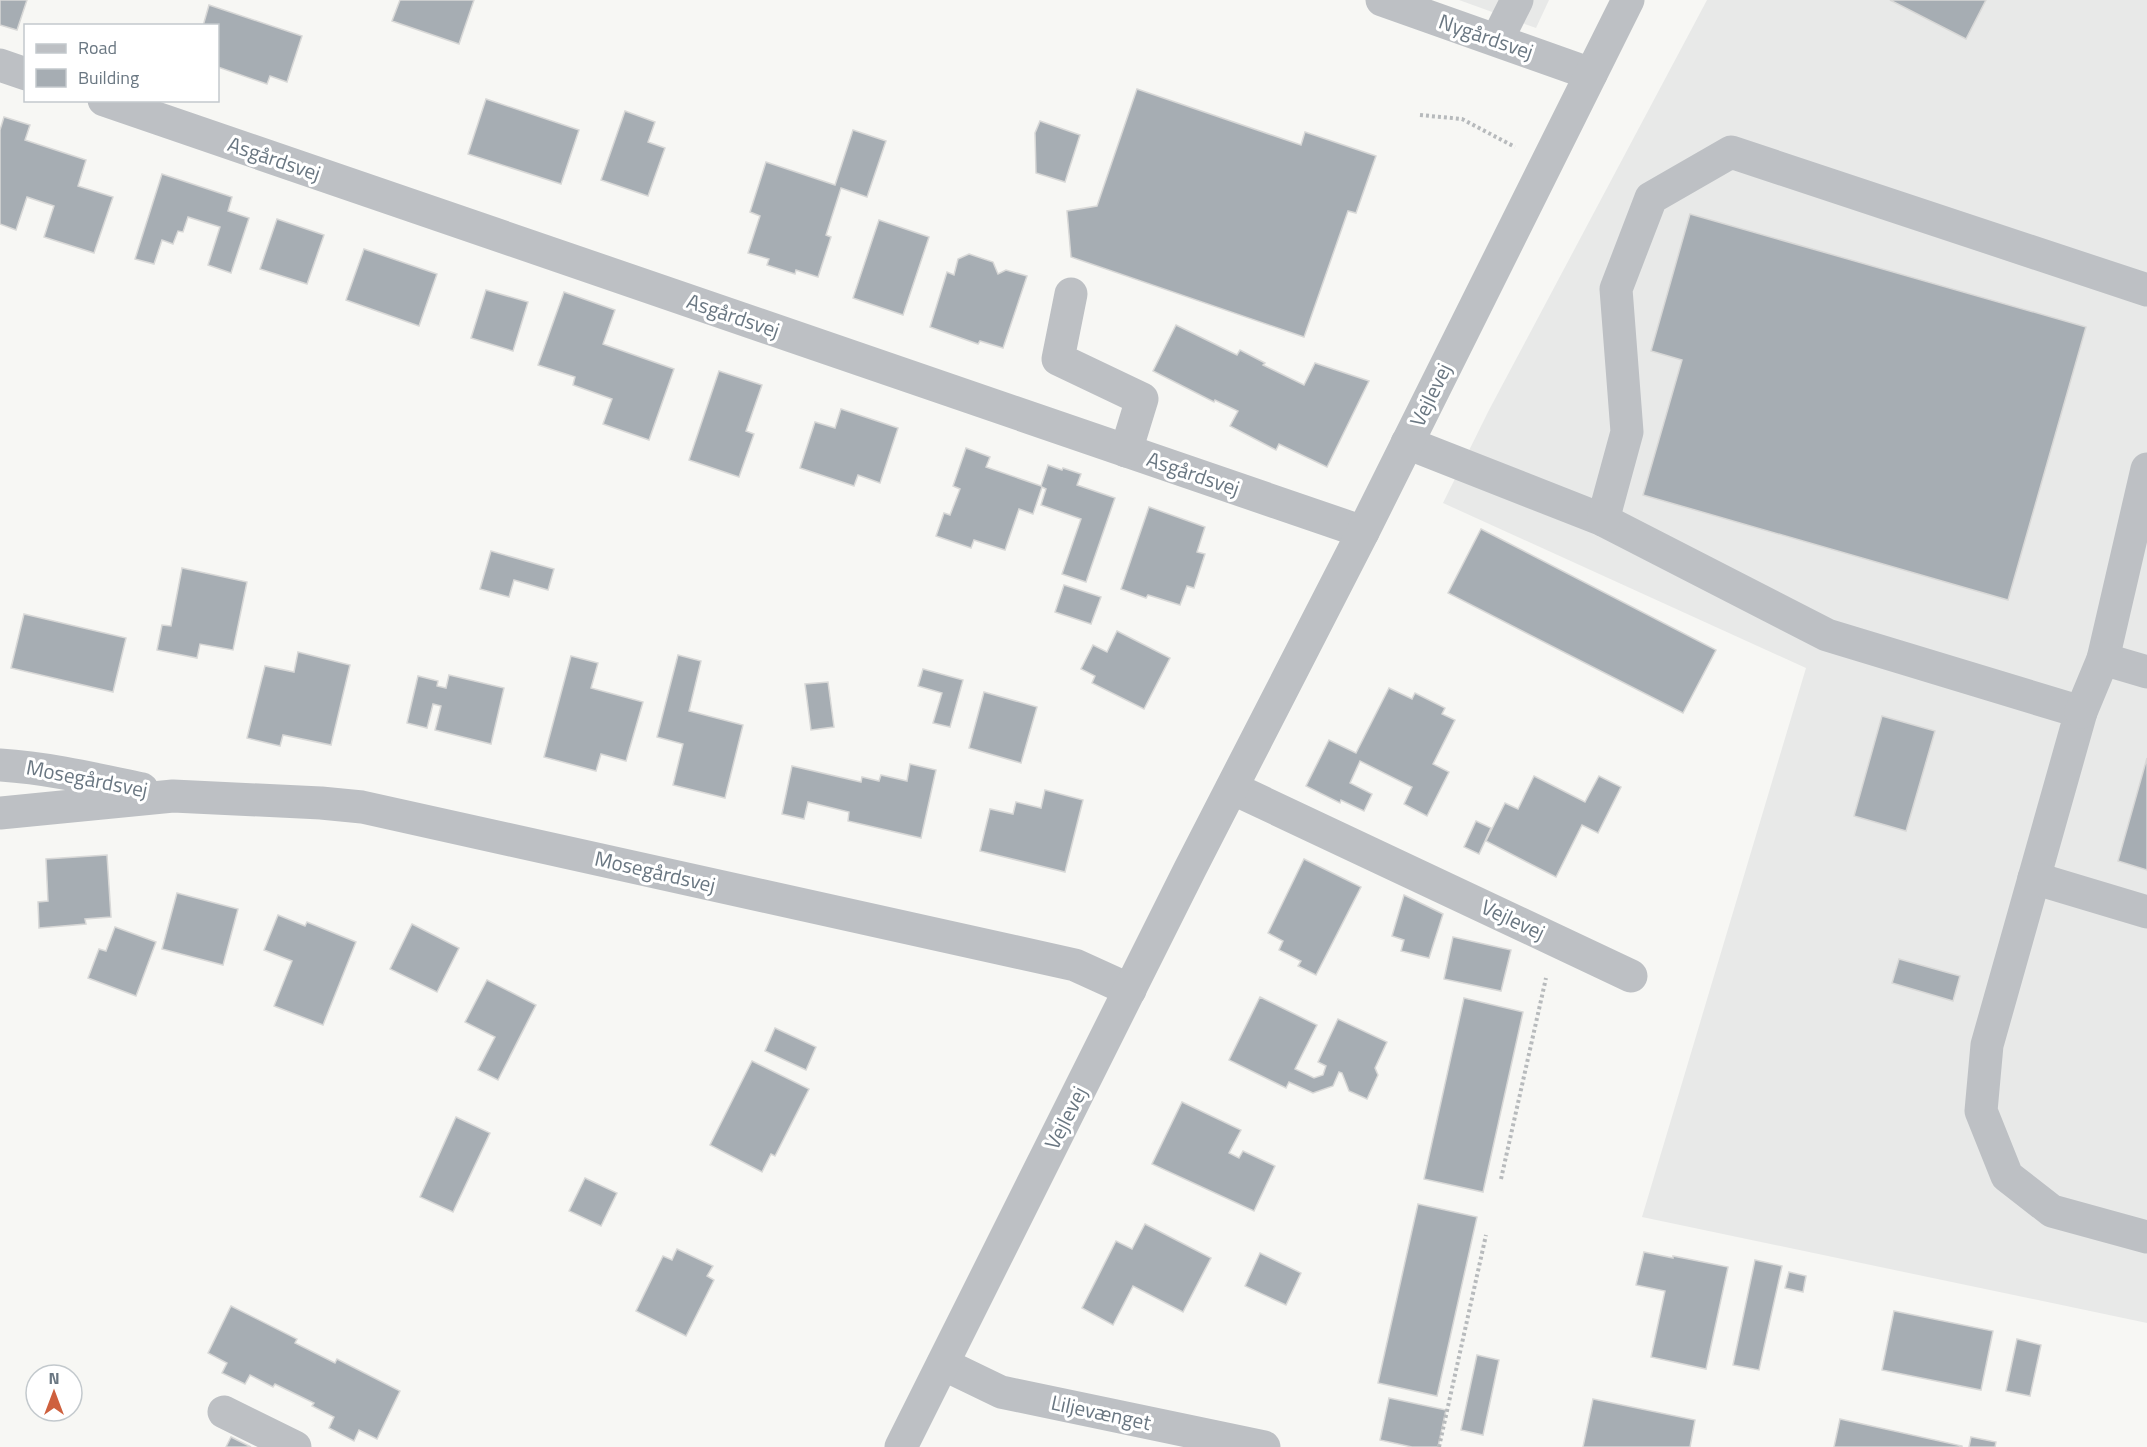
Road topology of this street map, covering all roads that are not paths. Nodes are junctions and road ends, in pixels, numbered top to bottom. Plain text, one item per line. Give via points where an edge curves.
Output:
1 (1382, 0) edge
2 (1517, 0) edge
3 (1628, 0) edge
4 (1497, 40) junction
5 (0, 65) edge
6 (24, 73) edge
7 (1591, 74) junction
8 (110, 102) edge
9 (2147, 290) edge
10 (1071, 294) dead end
11 (1407, 443) junction
12 (1126, 451) junction
13 (2147, 469) edge
14 (1603, 519) junction
15 (1363, 532) junction
16 (2103, 659) junction
17 (2147, 672) edge
18 (2081, 712) junction
19 (0, 765) edge
20 (1232, 788) junction
21 (173, 796) junction
22 (0, 813) edge
23 (2034, 878) junction
24 (2147, 912) edge
25 (1631, 976) dead end
26 (1130, 990) junction
27 (2147, 1237) edge
28 (943, 1364) junction
29 (224, 1412) dead end
30 (295, 1447) edge
31 (901, 1447) edge
32 (1264, 1447) edge

1 - 4 street, Nygårdsvej
2 - 4 street
3 - 7 street, Vejlevej
4 - 7 street, Nygårdsvej
5 - 6 street
7 - 11 street, Vejlevej
8 - 12 street, Asgårdsvej
9 - 14 street via 1731,152 1651,198 1616,289 1627,432
10 - 12 street via 1058,359 1142,399
11 - 14 street
11 - 15 street, Vejlevej
12 - 15 street, Asgårdsvej
13 - 16 street
14 - 18 street via 1827,636
15 - 20 street, Vejlevej
16 - 17 street
16 - 18 street
18 - 23 street
19 - 21 street, Mosegårdsvej via 75,774
20 - 25 street, Vejlevej
20 - 26 street, Vejlevej
21 - 22 street, Mosegårdsvej
21 - 26 street, Mosegårdsvej via 362,807 1075,965
23 - 24 street
23 - 27 street via 1987,1045 1981,1111 2007,1176 2052,1211
26 - 28 street, Vejlevej
28 - 31 street, Vejlevej
28 - 32 street, Liljevænget via 1001,1392
29 - 30 street

